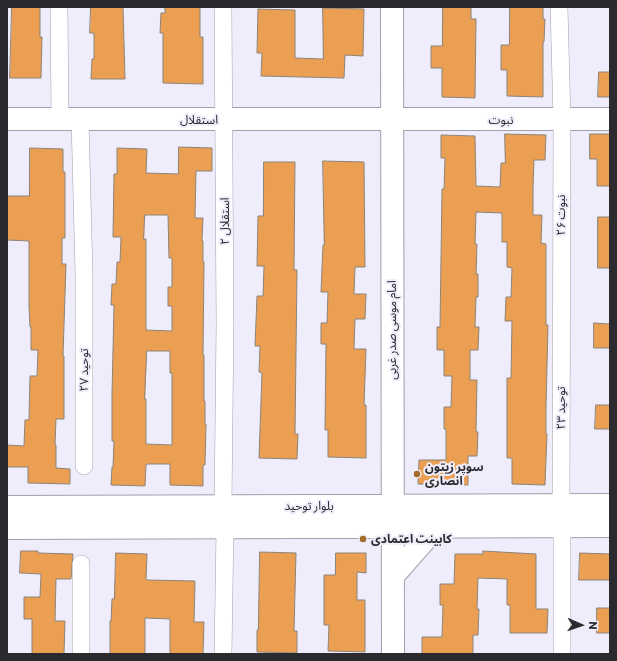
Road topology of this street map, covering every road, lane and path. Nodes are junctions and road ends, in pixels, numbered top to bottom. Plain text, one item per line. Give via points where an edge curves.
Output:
1 (59, 7) edge
2 (223, 7) edge
3 (392, 7) edge
4 (560, 7) edge
5 (7, 119) edge
6 (70, 119) junction
7 (562, 119) junction
8 (610, 119) edge
9 (224, 120) junction
10 (392, 120) junction
11 (561, 310) joint
12 (84, 466) dead end
13 (561, 505) junction
14 (610, 505) edge
15 (223, 506) junction
16 (7, 507) edge
17 (393, 516) junction
18 (562, 526) junction
19 (610, 526) edge
20 (436, 527) junction
21 (7, 528) edge
22 (225, 528) junction
23 (81, 564) dead end
24 (393, 576) junction
25 (81, 654) edge
26 (223, 654) edge
27 (393, 654) edge
28 (562, 654) edge

1 - 6 street, توحید ۲۷
2 - 9 street, استقلال ۲
3 - 10 street, امام موسی صدر غربی
4 - 7 street, نبوت ۲۶
5 - 6 street, استقلال
6 - 9 street, استقلال
6 - 12 street, توحید ۲۷ via 84,274
7 - 8 street, نبوت
7 - 10 street, نبوت
7 - 11 street, نبوت ۲۶
9 - 10 street, استقلال
9 - 15 street, استقلال ۲
10 - 17 street, امام موسی صدر غربی
11 - 13 street, توحید ۲۳
13 - 14 street, بلوار توحید
13 - 17 street, بلوار توحید
15 - 16 street, بلوار توحید
15 - 17 street, بلوار توحید
17 - 20 street, بلوار توحید
17 - 22 street, بلوار توحید
17 - 24 street, امام موسی صدر غربی
18 - 19 street, بلوار توحید
18 - 20 street, بلوار توحید
18 - 28 street
20 - 24 street
21 - 22 street, بلوار توحید
22 - 26 street
23 - 25 street
24 - 27 street, امام موسی صدر غربی

